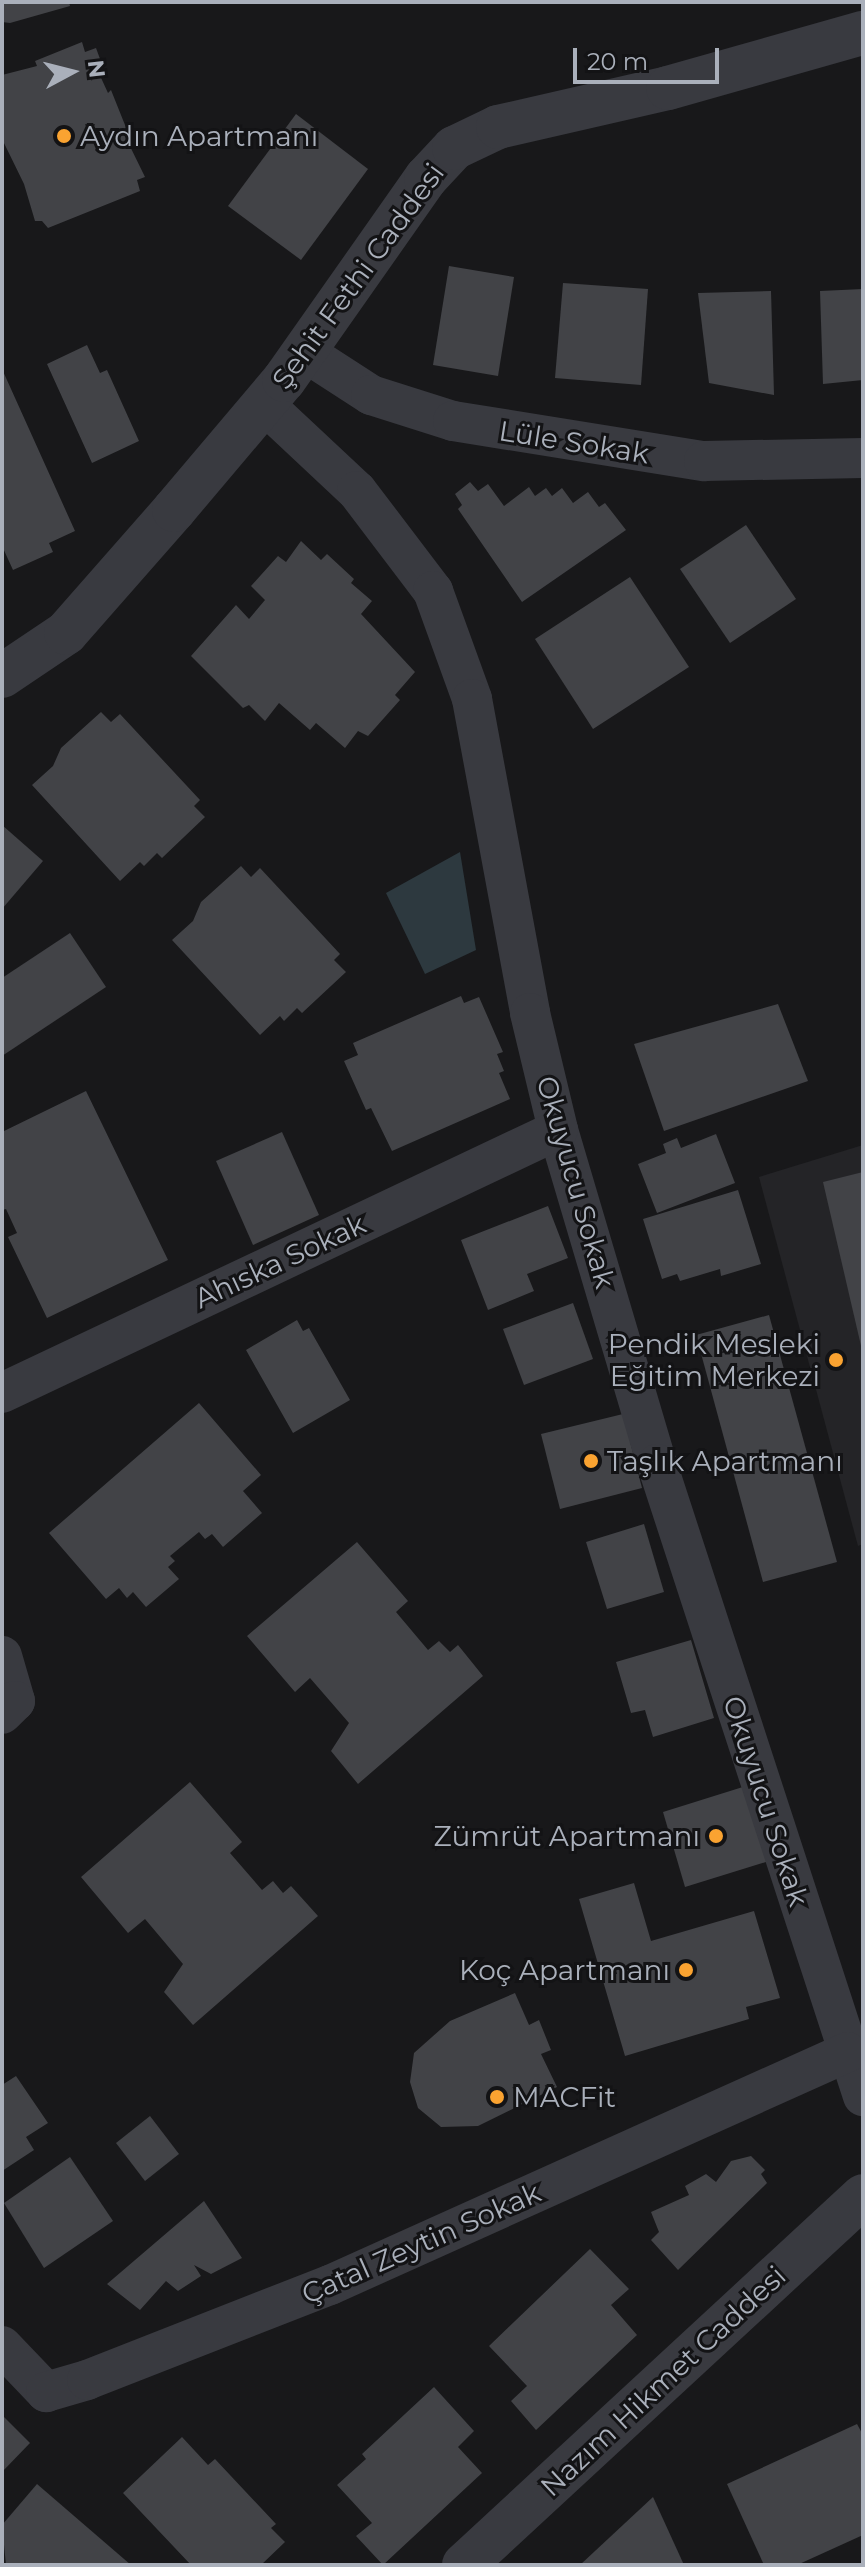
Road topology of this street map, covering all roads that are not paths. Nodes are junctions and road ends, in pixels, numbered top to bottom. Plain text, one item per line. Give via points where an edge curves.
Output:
1 (863, 33) edge
2 (303, 351) junction
3 (264, 404) junction
4 (863, 458) edge
5 (2, 676) edge
6 (558, 1130) junction
7 (2, 1393) edge
8 (2, 1656) edge
9 (9, 1708) edge
10 (848, 2052) junction
11 (863, 2096) edge
12 (863, 2196) edge
13 (2, 2346) edge
14 (464, 2565) edge

1 - 2 street, Şehit Fethi Caddesi via 668,88 498,127 454,148 426,178
2 - 3 street, Şehit Fethi Caddesi
2 - 4 street, Lüle Sokak via 371,395 453,421 704,461
3 - 5 street, Şehit Fethi Caddesi via 66,633
3 - 6 street, Okuyucu Sokak via 357,491 433,591 472,699 530,1013
6 - 7 street, Ahıska Sokak
6 - 10 street, Okuyucu Sokak via 657,1464
8 - 9 street
10 - 11 street, Okuyucu Sokak
10 - 13 street, Çatal Zeytin Sokak via 330,2285 87,2380 46,2392
12 - 14 street, Nazım Hikmet Caddesi

